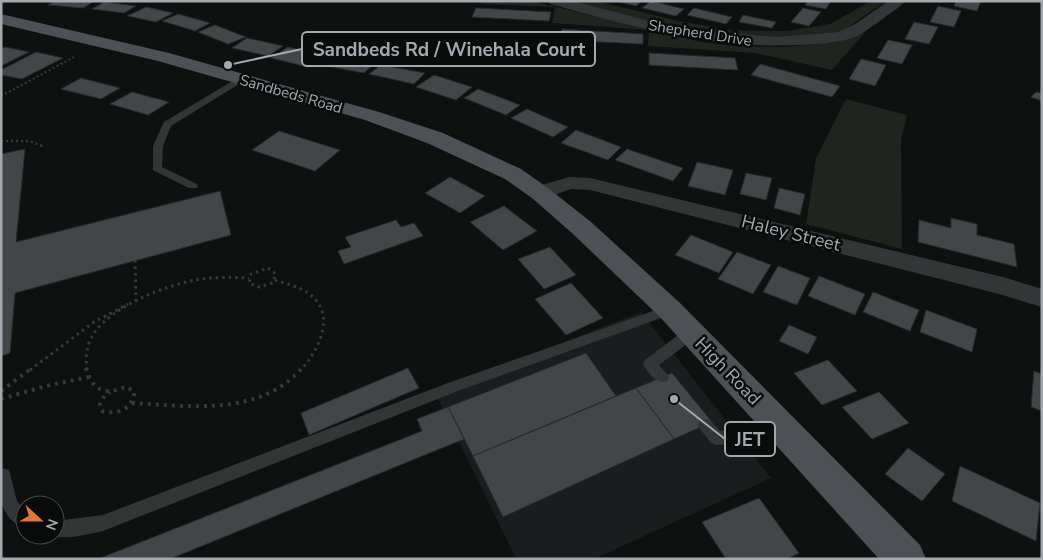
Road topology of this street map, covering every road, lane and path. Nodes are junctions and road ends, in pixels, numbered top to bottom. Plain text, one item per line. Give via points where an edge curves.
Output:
1 (555, 1) edge
2 (898, 1) edge
3 (1, 19) edge
4 (102, 42) junction
5 (241, 80) junction
6 (1, 96) edge
7 (1, 142) edge
8 (45, 147) dead end
9 (192, 186) dead end
10 (540, 193) junction
11 (136, 260) dead end
12 (249, 278) junction
13 (275, 280) junction
14 (1042, 298) edge
15 (137, 300) junction
16 (670, 310) junction
17 (691, 333) junction
18 (662, 377) dead end
19 (89, 378) junction
20 (1, 392) edge
21 (110, 392) junction
22 (1, 398) edge
23 (132, 403) junction
24 (705, 425) dead end
25 (789, 434) junction
26 (3, 475) dead end
27 (15, 512) edge
28 (65, 528) edge
29 (906, 559) edge

1 - 2 street, Shepherd Drive via 673,31 765,43 849,34
3 - 4 main road, Sandbeds Road
4 - 5 main road, Sandbeds Road
4 - 6 path
5 - 9 lane via 167,124 158,146 157,168
5 - 10 main road, Sandbeds Road via 372,116 435,138 513,174
7 - 8 path via 25,140
10 - 14 street, Haley Street via 569,183 590,184
10 - 16 main road, High Road
11 - 15 path
12 - 13 path via 249,283 255,287
12 - 13 path via 258,270 268,268 276,274
12 - 15 path via 212,277 188,281
13 - 23 path via 287,282 314,297 325,324 315,355 297,375 278,389 232,405
15 - 19 path via 94,333 86,350 85,366
15 - 20 path via 113,310
16 - 17 main road, High Road
16 - 28 lane via 444,391 103,523
17 - 18 lane via 650,364
17 - 25 main road, High Road
19 - 21 path
19 - 22 path
21 - 23 path via 121,387 131,388 135,394
21 - 23 path via 100,404 102,411 117,413
24 - 25 lane via 716,438
25 - 29 main road, High Road
26 - 27 lane via 10,505

